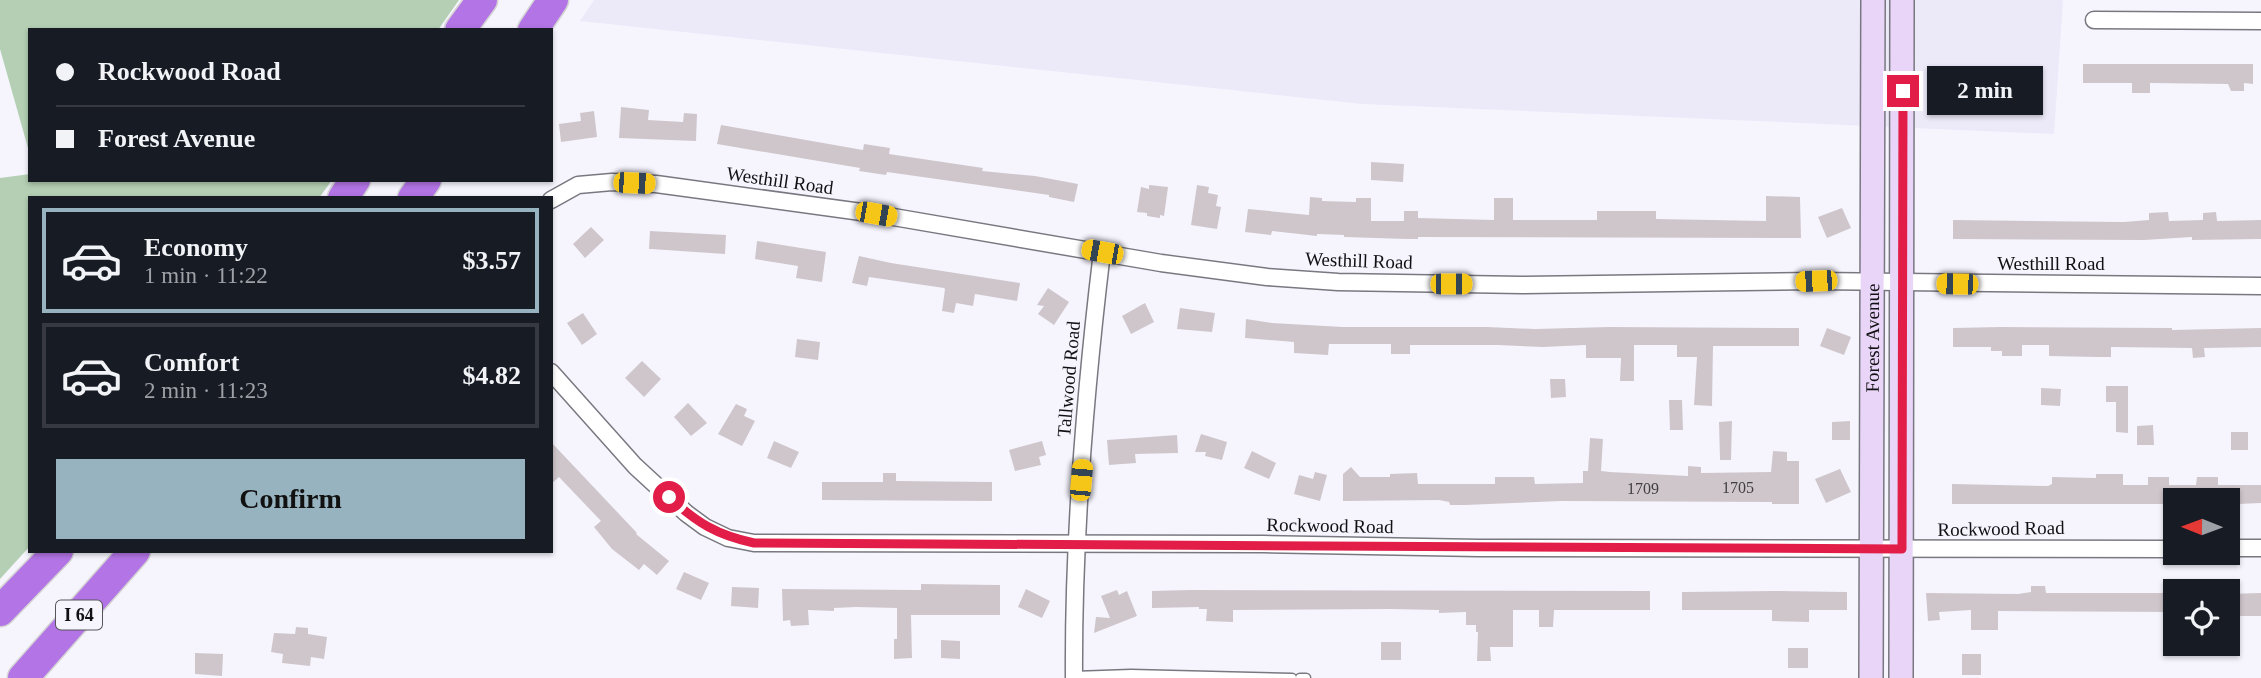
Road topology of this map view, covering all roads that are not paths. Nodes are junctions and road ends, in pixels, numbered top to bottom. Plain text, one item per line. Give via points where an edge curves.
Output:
1 (482, 0) edge
2 (554, 0) edge
3 (1873, 0) edge
4 (1902, 0) edge
5 (2094, 20) dead end
6 (2261, 21) edge
7 (461, 28) edge
8 (534, 28) edge
9 (553, 199) edge
10 (1102, 252) junction
11 (1873, 283) junction
12 (1902, 283) junction
13 (2261, 286) edge
14 (553, 374) edge
15 (1077, 544) junction
16 (2240, 548) edge
17 (2261, 548) edge
18 (1872, 549) junction
19 (1902, 549) junction
20 (2163, 549) edge
21 (56, 553) edge
22 (133, 553) edge
23 (0, 611) edge
24 (1074, 677) edge
25 (23, 678) edge
26 (1292, 678) edge
27 (1300, 678) edge
28 (1306, 678) edge
29 (1871, 678) edge
30 (1901, 678) edge

1 - 7 highway
2 - 8 highway
3 - 11 main road, Forest Avenue
4 - 12 main road, Forest Avenue
5 - 6 street
9 - 10 street, Westhill Road via 578,185 656,184 876,214
10 - 11 street, Westhill Road via 1338,282
10 - 15 street, Tallwood Road
11 - 12 street, Westhill Road
11 - 18 main road, Forest Avenue
12 - 13 street, Westhill Road
12 - 19 main road, Forest Avenue
14 - 15 street, Rockwood Road via 635,466 686,513 729,538 806,544
15 - 18 street, Rockwood Road
15 - 24 street, Tallwood Road
16 - 17 street
18 - 19 street, Rockwood Road
18 - 29 main road, Forest Avenue
19 - 20 street, Rockwood Road
19 - 30 main road, Forest Avenue
21 - 23 highway
22 - 25 highway, I 64
24 - 26 lane
27 - 28 lane

